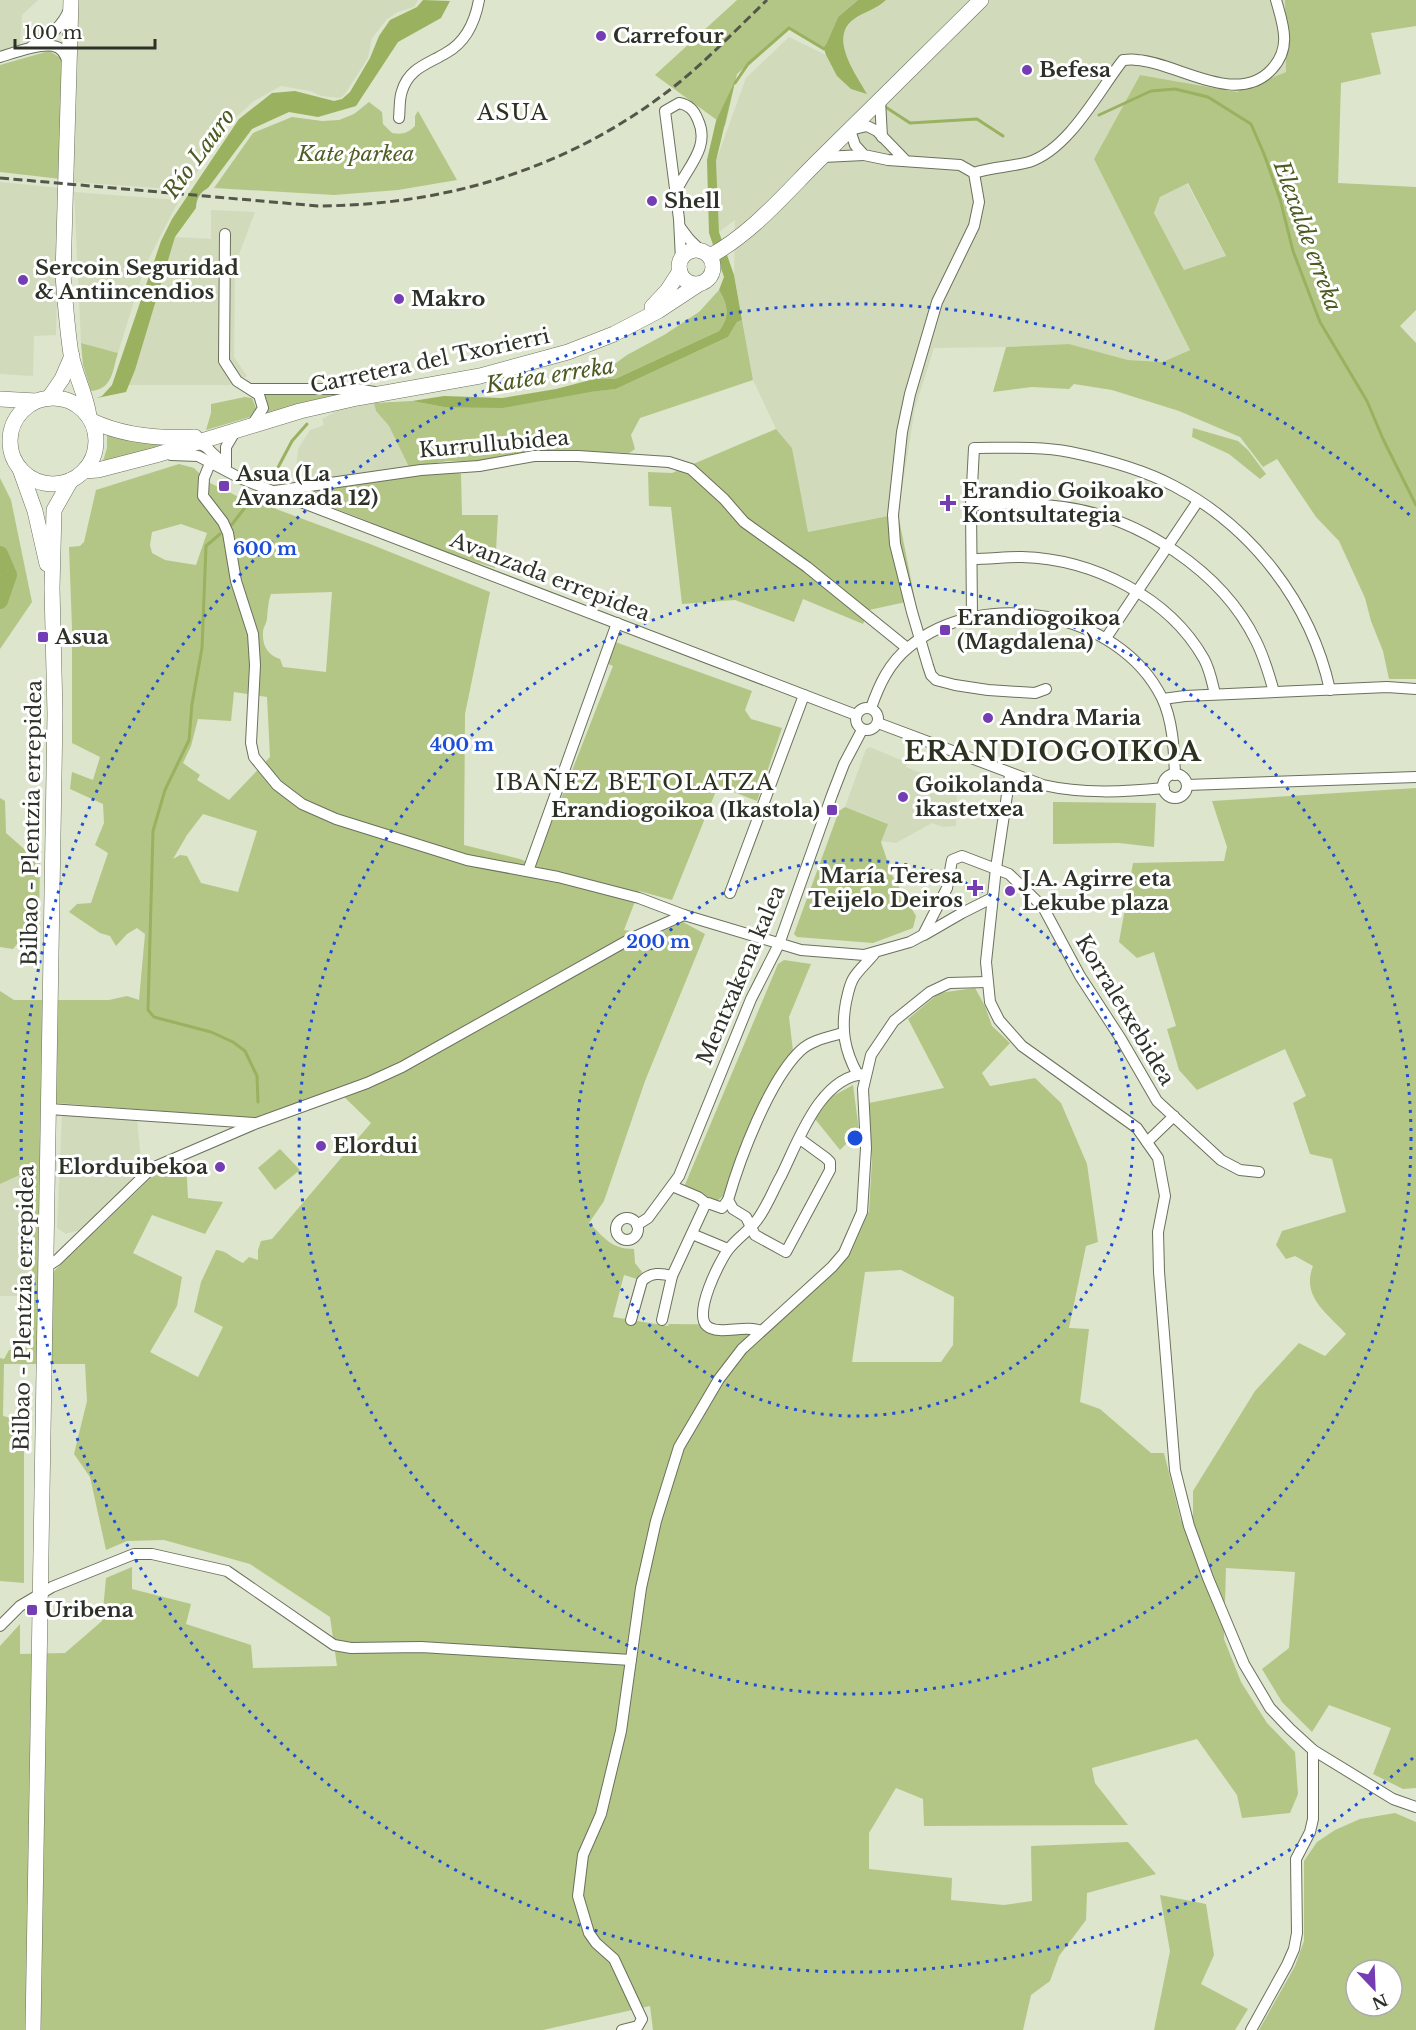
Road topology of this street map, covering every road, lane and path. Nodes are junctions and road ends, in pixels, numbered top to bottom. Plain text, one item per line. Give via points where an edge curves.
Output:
1 (479, 0) edge
2 (981, 0) edge
3 (1275, 0) edge
4 (71, 2) edge
5 (24, 50) junction
6 (0, 57) edge
7 (69, 63) junction
8 (880, 100) junction
9 (399, 118) dead end
10 (850, 130) junction
11 (882, 137) junction
12 (864, 155) junction
13 (822, 157) junction
14 (906, 161) junction
15 (974, 173) junction
16 (676, 192) junction
17 (768, 210) junction
18 (680, 227) junction
19 (225, 234) dead end
20 (705, 253) junction
21 (681, 265) junction
22 (713, 273) junction
23 (699, 284) junction
24 (631, 324) junction
25 (72, 356) junction
26 (251, 389) junction
27 (386, 393) junction
28 (0, 399) edge
29 (43, 399) junction
30 (91, 419) junction
31 (252, 425) junction
32 (229, 432) junction
33 (0, 436) edge
34 (189, 440) junction
35 (156, 455) junction
36 (15, 460) junction
37 (211, 461) junction
38 (228, 469) junction
39 (84, 471) junction
40 (70, 480) junction
41 (272, 491) junction
42 (1198, 501) junction
43 (971, 505) junction
44 (1168, 546) junction
45 (972, 559) junction
46 (52, 588) junction
47 (1137, 591) junction
48 (972, 618) junction
49 (616, 623) junction
50 (1106, 638) junction
51 (920, 639) junction
52 (907, 648) junction
53 (1046, 689) dead end
54 (1416, 689) edge
55 (1330, 690) junction
56 (1274, 692) junction
57 (1215, 694) junction
58 (804, 695) junction
59 (1163, 699) junction
60 (871, 708) junction
61 (856, 715) junction
62 (878, 723) junction
63 (862, 730) junction
64 (1175, 774) junction
65 (1010, 775) junction
66 (1416, 777) edge
67 (1187, 785) junction
68 (1164, 788) junction
69 (996, 868) junction
70 (528, 871) junction
71 (730, 893) dead end
72 (992, 898) junction
73 (684, 915) junction
74 (923, 935) junction
75 (778, 944) junction
76 (874, 954) junction
77 (987, 982) junction
78 (843, 1033) junction
79 (861, 1074) junction
80 (49, 1109) junction
81 (1174, 1116) junction
82 (257, 1123) junction
83 (800, 1139) junction
84 (1147, 1142) junction
85 (1259, 1172) dead end
86 (672, 1186) junction
87 (728, 1200) junction
88 (707, 1204) junction
89 (637, 1225) dead end
90 (751, 1227) junction
91 (692, 1234) junction
92 (728, 1250) junction
93 (46, 1267) junction
94 (672, 1276) junction
95 (631, 1320) dead end
96 (662, 1320) dead end
97 (761, 1331) junction
98 (40, 1594) junction
99 (0, 1626) edge
100 (631, 1660) junction
101 (1313, 1750) junction
102 (1415, 1806) edge
103 (33, 2030) edge
104 (622, 2030) edge
105 (1251, 2030) edge

1 - 9 street via 476,16 460,43 413,71 406,81
2 - 8 main road
3 - 15 street via 1285,32 1284,50 1266,76 1228,84 1138,59 1123,60 1075,127 1055,146 1030,161
4 - 5 street via 65,20 54,32
4 - 7 main road
5 - 6 street
5 - 7 street via 52,45 60,49
7 - 25 main road via 63,275
8 - 10 main road
8 - 11 street
10 - 11 street via 867,126
10 - 12 street
10 - 13 main road
11 - 14 street
12 - 13 street
12 - 14 street
13 - 17 main road
14 - 15 street via 960,165
15 - 51 street via 979,202 974,226 937,302 910,394 892,515 895,544
16 - 16 street via 699,152 702,138 696,115 688,105 679,103 665,111
16 - 18 street
17 - 20 main road via 727,247
17 - 22 main road
18 - 20 street
18 - 21 street
19 - 26 street via 224,361 237,381
20 - 21 main road via 687,252
20 - 22 main road via 714,267
21 - 23 main road via 685,280
21 - 24 main road, Carretera del Txorierri via 658,302
22 - 23 main road
23 - 24 main road, Carretera del Txorierri
24 - 27 main road, Carretera del Txorierri via 595,342 529,363
25 - 29 main road via 62,379
25 - 30 main road
26 - 27 street via 357,389
26 - 31 street via 259,395 263,408
27 - 31 main road, Carretera del Txorierri
28 - 29 main road
29 - 30 main road via 71,401
29 - 36 main road via 26,408 15,423 10,441
30 - 34 main road via 104,427 136,434
30 - 39 main road via 96,447
31 - 32 main road, Carretera del Txorierri
32 - 34 main road, Carretera del Txorierri
32 - 38 street
33 - 36 main road
34 - 35 main road
34 - 38 street via 206,447
35 - 37 street via 182,454
35 - 39 main road
36 - 40 main road via 27,475 48,484
36 - 46 main road via 35,511
37 - 38 street
37 - 70 street via 203,495 228,533 236,581 253,634 254,757 277,785 302,804 336,819 467,860
38 - 41 street, Avanzada errepidea
39 - 40 main road
40 - 46 main road via 54,510
41 - 49 street, Avanzada errepidea
41 - 52 street, Kurrullubidea via 534,456 669,462 691,469 744,522
42 - 43 street via 1137,471 1068,452 974,448
42 - 44 street
42 - 55 street via 1246,538 1288,590 1316,641
43 - 44 street via 1021,503 1065,507 1109,518
43 - 45 street
44 - 47 street
44 - 56 street via 1198,568 1241,616 1255,639
45 - 47 street via 1023,557 1052,561 1090,570
45 - 48 street
46 - 80 main road, Bilbao - Plentzia errepidea via 55,677
47 - 50 street
47 - 57 street via 1167,614 1191,640 1204,660
48 - 50 street via 1035,614 1076,624
48 - 51 street
49 - 58 street, Avanzada errepidea
49 - 70 street
50 - 59 street via 1141,668
51 - 52 street
51 - 53 street via 936,680 988,690 1035,693
52 - 60 street via 888,670
54 - 55 street
55 - 56 street
56 - 57 street
57 - 59 street
58 - 61 street, Avanzada errepidea
58 - 71 street
59 - 64 street via 1172,735
60 - 61 street via 861,709
60 - 62 street via 877,713
61 - 63 street
62 - 63 street via 870,730
62 - 65 street
63 - 75 street, Mentxakena kalea via 844,764
64 - 67 street via 1182,776
64 - 68 street via 1166,778
65 - 68 street via 1062,789
65 - 69 street
66 - 67 street
67 - 68 street via 1176,798
69 - 72 street
69 - 74 street, Korraletxebidea via 962,856 952,860 947,888
69 - 81 street, Korraletxebidea via 1009,874 1043,907 1152,1094
70 - 73 street via 639,898
72 - 74 street
72 - 77 street
73 - 75 street
73 - 82 street via 632,938 385,1075
74 - 76 street
75 - 76 street via 801,950
75 - 86 street, Mentxakena kalea
76 - 78 street via 853,978 845,1005
77 - 79 street via 949,983 930,992 894,1021
77 - 84 street via 990,1002 999,1020 1022,1046 1137,1128
78 - 79 street via 849,1059
78 - 87 street via 808,1044 786,1068 748,1141
79 - 83 street via 820,1099
79 - 97 street via 866,1148 862,1212 844,1253
80 - 82 street
80 - 93 main road, Bilbao - Plentzia errepidea
81 - 84 street
81 - 85 street, Korraletxebidea via 1221,1160 1240,1170
82 - 93 street via 152,1168
83 - 90 street
83 - 90 street via 830,1162 830,1170 786,1252 755,1235
84 - 101 street via 1158,1158 1165,1196 1158,1232 1159,1272 1174,1470 1189,1526 1244,1664 1270,1708
86 - 88 street
86 - 89 street, Mentxakena kalea via 648,1218
87 - 88 street via 722,1208
87 - 90 street
88 - 91 street
90 - 92 street
91 - 92 street
91 - 94 street
92 - 97 street via 712,1280 703,1318 708,1327 716,1330
93 - 98 main road, Bilbao - Plentzia errepidea
94 - 95 street via 663,1274 642,1281
94 - 96 street
97 - 100 street via 720,1379 679,1447 640,1588
98 - 99 street via 20,1606
98 - 100 street via 134,1554 152,1554 227,1571 334,1645
98 - 103 main road, Bilbao - Plentzia errepidea
100 - 104 street via 621,1731 601,1814 584,1855 578,1896 589,1933 615,1959 642,2019 638,2026
101 - 102 street via 1393,1799
101 - 105 street via 1310,1832 1296,1859 1294,1949

